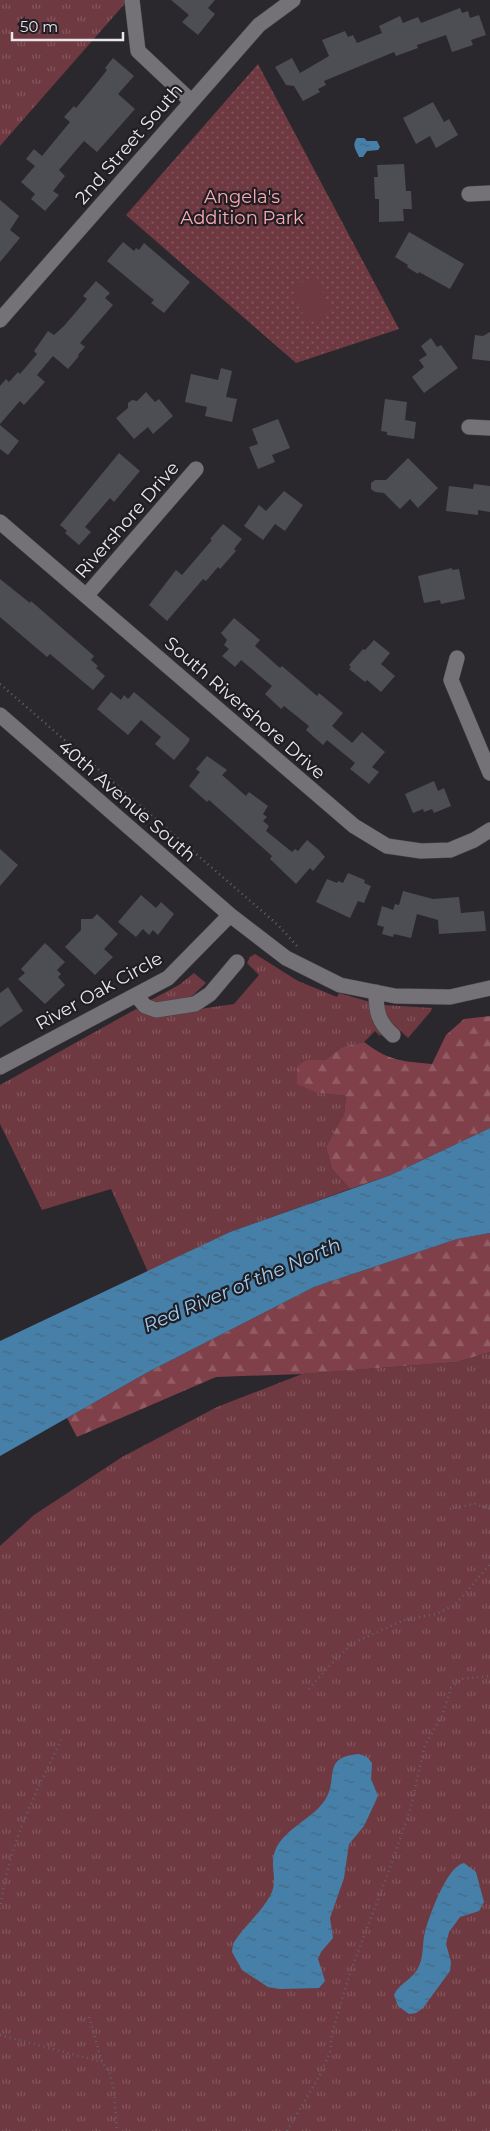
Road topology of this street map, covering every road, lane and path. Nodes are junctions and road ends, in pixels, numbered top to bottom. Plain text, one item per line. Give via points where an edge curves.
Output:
1 (132, 0) edge
2 (293, 0) edge
3 (191, 101) junction
4 (490, 192) edge
5 (469, 194) dead end
6 (0, 320) edge
7 (469, 427) dead end
8 (490, 428) edge
9 (196, 469) dead end
10 (0, 522) edge
11 (86, 596) junction
12 (457, 658) dead end
13 (0, 684) edge
14 (0, 715) edge
15 (490, 773) edge
16 (490, 830) edge
17 (230, 915) junction
18 (301, 950) dead end
19 (237, 962) dead end
20 (490, 988) edge
21 (376, 992) junction
22 (136, 995) junction
23 (393, 1035) dead end
24 (0, 1067) edge
25 (450, 1509) dead end
26 (490, 1509) edge
27 (490, 1564) edge
28 (490, 1676) edge
29 (309, 1689) dead end
30 (60, 1740) dead end
31 (0, 1909) edge
32 (89, 2016) dead end
33 (0, 2035) edge
34 (102, 2062) junction
35 (117, 2131) edge
36 (287, 2131) edge

1 - 3 street via 138,51
2 - 3 street, 2nd Street South via 259,25
3 - 6 street, 2nd Street South
4 - 5 street
7 - 8 street
9 - 11 street, Rivershore Drive
10 - 11 street, South Rivershore Drive
11 - 16 street, South Rivershore Drive via 354,826 387,846 421,851 450,850
12 - 15 street via 451,680
13 - 18 path via 278,925
14 - 17 street, 40th Avenue South
17 - 21 street, 40th Avenue South via 286,958 340,985
17 - 22 street, River Oak Circle via 168,978
19 - 22 street via 210,994 195,1004 156,1010 145,1006
20 - 21 street, 40th Avenue South via 450,996 396,996
21 - 23 street via 377,1015
22 - 24 street, River Oak Circle
25 - 26 path via 475,1504
27 - 29 path via 455,1605 436,1614 404,1620 353,1643
28 - 36 path via 461,1679 451,1688 442,1716 425,1745 410,1810 350,1973 332,2033 330,2052
30 - 31 path via 24,1818 3,1887
32 - 34 path
33 - 34 path
34 - 35 path via 110,2074 114,2091

